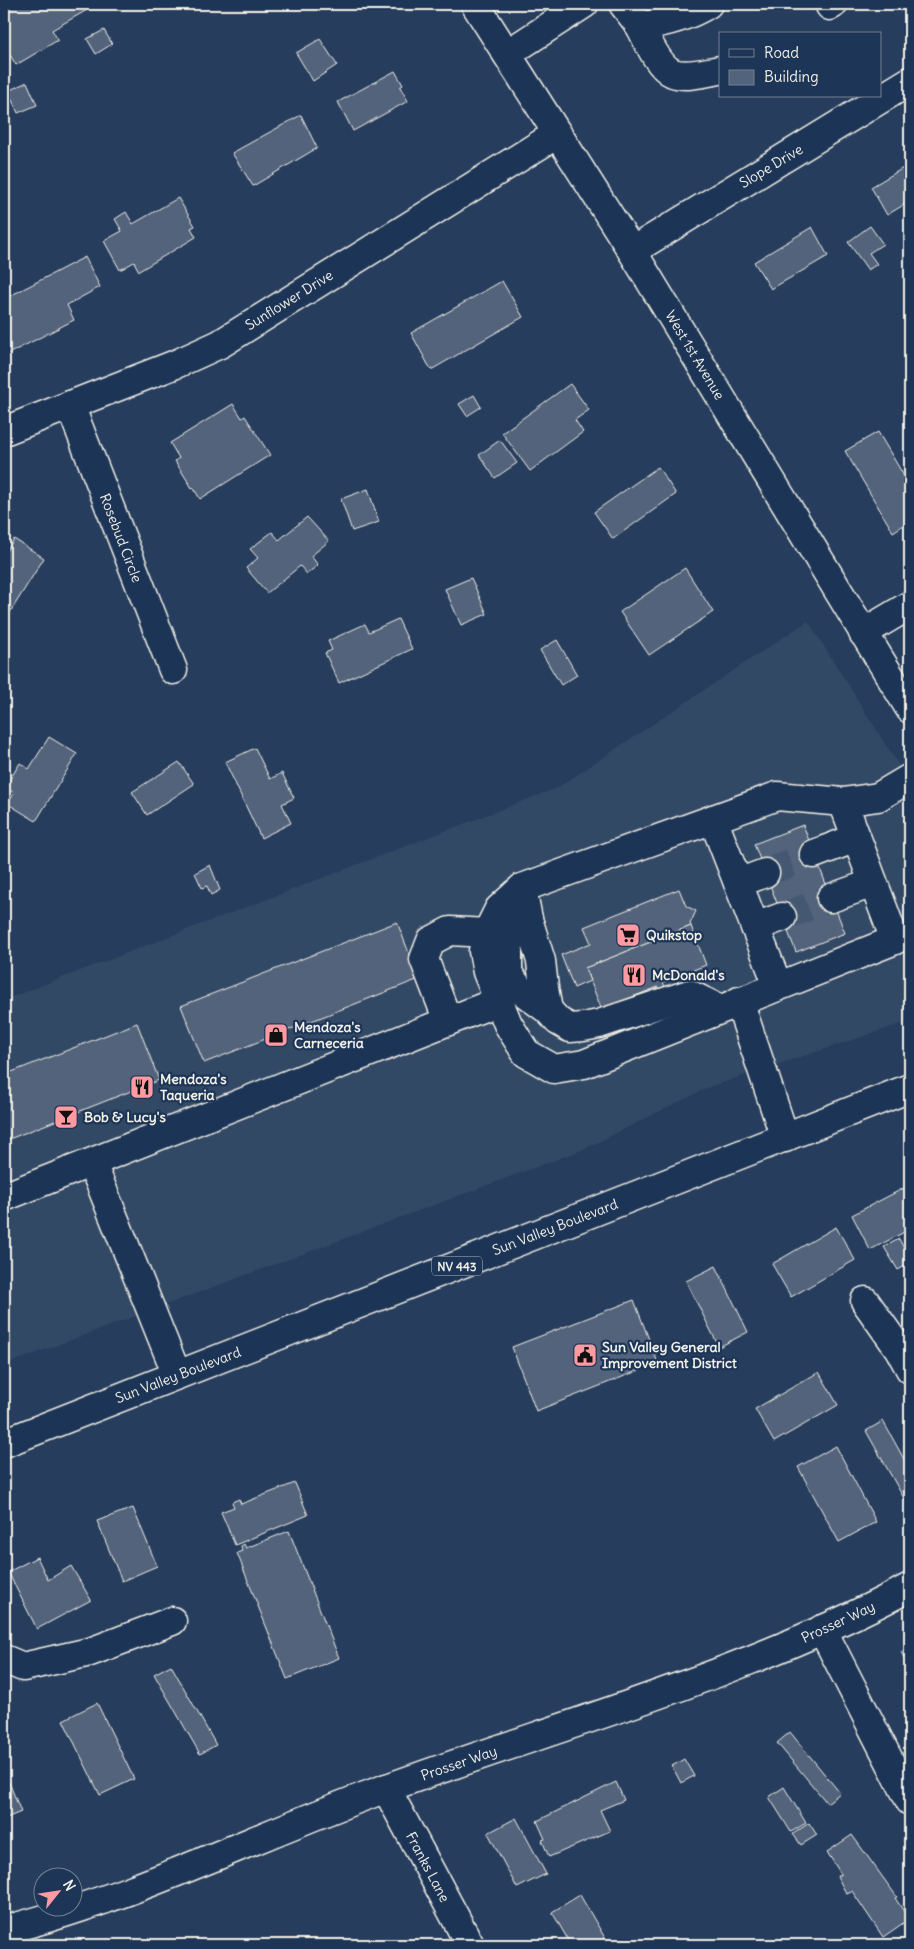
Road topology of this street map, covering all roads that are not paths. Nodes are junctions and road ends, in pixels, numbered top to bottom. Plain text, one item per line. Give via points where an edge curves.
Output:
1 (475, 4) edge
2 (584, 4) edge
3 (623, 4) edge
4 (708, 4) edge
5 (640, 26) junction
6 (506, 54) junction
7 (719, 70) edge
8 (910, 81) edge
9 (557, 134) junction
10 (632, 251) junction
11 (70, 405) junction
12 (4, 431) edge
13 (910, 605) edge
14 (863, 632) junction
15 (173, 670) dead end
16 (910, 709) edge
17 (910, 778) edge
18 (843, 802) junction
19 (713, 819) junction
20 (856, 838) junction
21 (814, 854) tunnel mouth
22 (765, 873) tunnel mouth
23 (872, 882) junction
24 (738, 883) junction
25 (522, 888) junction
26 (831, 898) tunnel mouth
27 (782, 917) tunnel mouth
28 (755, 927) junction
29 (487, 932) junction
30 (778, 986) junction
31 (499, 1001) junction
32 (730, 1005) junction
33 (448, 1021) junction
34 (910, 1088) edge
35 (784, 1138) junction
36 (92, 1163) junction
37 (4, 1197) edge
38 (865, 1302) dead end
39 (910, 1369) edge
40 (177, 1375) junction
41 (4, 1443) edge
42 (910, 1587) edge
43 (172, 1621) dead end
44 (822, 1630) junction
45 (4, 1659) edge
46 (386, 1788) junction
47 (910, 1801) edge
48 (4, 1930) edge
49 (470, 1945) edge

1 - 6 street, West 1st Avenue
2 - 6 street
3 - 5 street
4 - 5 street via 664,23
5 - 7 street via 656,58 673,73
6 - 9 street, West 1st Avenue
8 - 10 street, Slope Drive
9 - 10 street, West 1st Avenue
9 - 11 street, Sunflower Drive via 220,344
10 - 14 street, West 1st Avenue
11 - 12 street, Sunflower Drive
11 - 15 street, Rosebud Circle
13 - 14 street
14 - 16 street, West 1st Avenue
17 - 18 street via 878,797
18 - 19 street via 777,796
18 - 20 street
19 - 24 street
19 - 25 street
20 - 21 street
20 - 23 street
22 - 24 street
23 - 26 street
23 - 30 street via 895,940
24 - 28 street
25 - 29 street via 499,909
25 - 32 street via 541,962 548,1010 570,1028 599,1024 689,994
27 - 28 street
28 - 30 street
29 - 31 street via 483,951 487,972
29 - 33 street via 450,931 431,941 424,959
30 - 32 street
31 - 32 street via 508,1024 526,1053 554,1069 584,1064
31 - 33 street
32 - 35 street
33 - 36 street
34 - 35 street, Sun Valley Boulevard / NV 443
35 - 40 street, Sun Valley Boulevard / NV 443
36 - 37 street
36 - 40 street
38 - 39 street via 899,1348
40 - 41 street, Sun Valley Boulevard / NV 443
42 - 44 street, Prosser Way
43 - 45 street via 90,1652 23,1666
44 - 46 street, Prosser Way via 690,1684
44 - 47 street
46 - 48 street, Prosser Way via 162,1879 52,1918
46 - 49 street, Franks Lane

